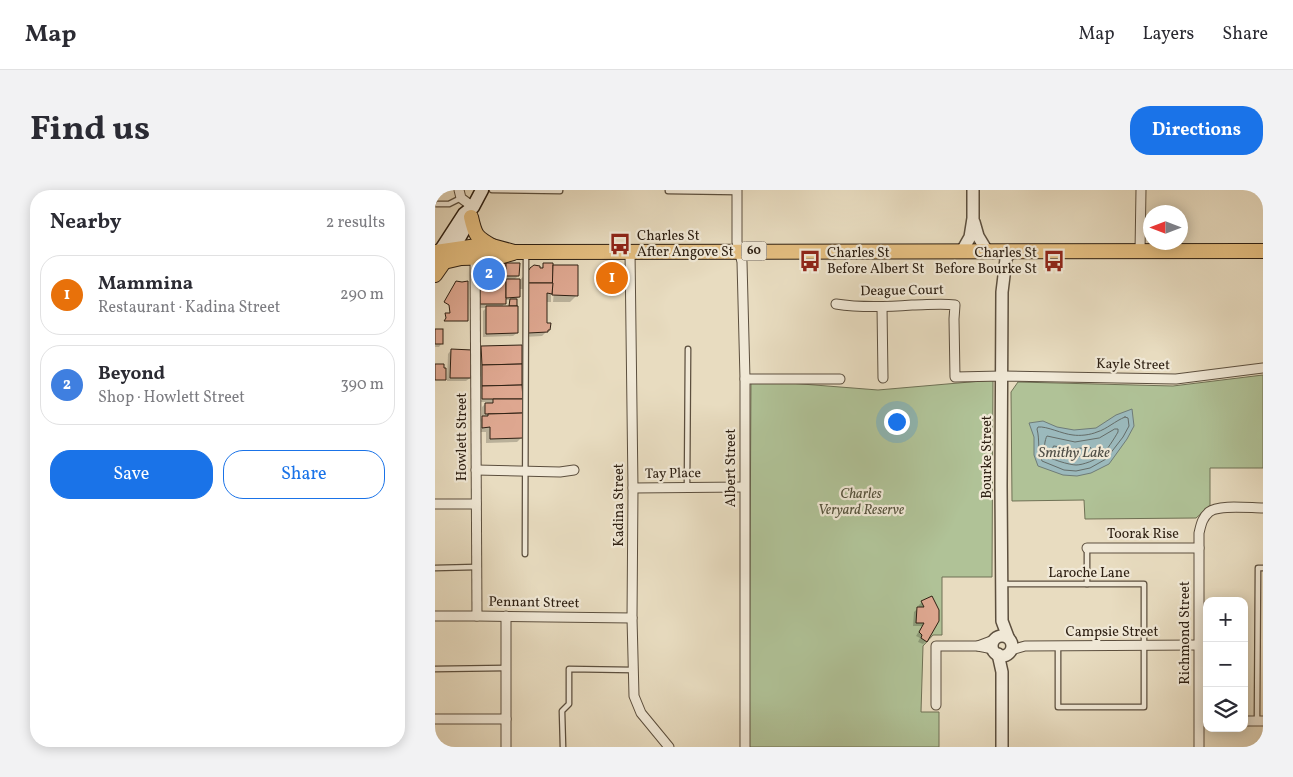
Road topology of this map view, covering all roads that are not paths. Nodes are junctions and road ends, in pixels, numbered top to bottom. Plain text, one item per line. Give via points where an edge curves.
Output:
1 (482, 190) edge
2 (492, 190) edge
3 (560, 190) edge
4 (668, 190) edge
5 (973, 190) edge
6 (1141, 190) edge
7 (737, 191) edge
8 (460, 194) edge
9 (435, 204) edge
10 (472, 212) junction
11 (973, 218) junction
12 (492, 246) junction
13 (739, 251) junction
14 (990, 251) junction
15 (1010, 251) junction
16 (1140, 251) junction
17 (1263, 251) edge
18 (520, 252) junction
19 (630, 252) junction
20 (962, 252) junction
21 (440, 256) edge
22 (475, 258) junction
23 (435, 275) edge
24 (1002, 292) junction
25 (836, 304) dead end
26 (882, 307) junction
27 (688, 349) dead end
28 (1263, 368) edge
29 (1002, 376) junction
30 (955, 377) joint
31 (883, 378) dead end
32 (745, 379) junction
33 (840, 379) dead end
34 (476, 470) junction
35 (574, 470) dead end
36 (526, 472) junction
37 (744, 487) junction
38 (633, 488) junction
39 (687, 488) junction
40 (435, 504) edge
41 (476, 504) junction
42 (1263, 508) edge
43 (1087, 548) joint
44 (1199, 548) junction
45 (525, 554) dead end
46 (476, 567) junction
47 (435, 568) edge
48 (1263, 568) edge
49 (1002, 584) junction
50 (1087, 584) junction
51 (435, 616) edge
52 (477, 616) junction
53 (506, 616) junction
54 (632, 618) junction
55 (1002, 645) junction
56 (1199, 645) junction
57 (1058, 646) junction
58 (1144, 646) junction
59 (507, 668) junction
60 (435, 669) edge
61 (633, 670) junction
62 (936, 705) dead end
63 (506, 719) junction
64 (435, 720) edge
65 (1203, 721) edge
66 (1260, 721) edge
67 (506, 747) edge
68 (563, 747) edge
69 (669, 747) edge
70 (745, 747) edge
71 (1002, 747) edge
72 (1199, 747) edge

1 - 10 main road
2 - 3 lane
4 - 7 lane
5 - 11 street
6 - 16 street
7 - 13 street, Albert Street
8 - 9 lane via 449,204
8 - 10 street
10 - 12 main road via 477,235
10 - 21 main road via 461,232
11 - 14 street, Bourke Street via 978,236
11 - 20 street via 971,236
12 - 18 main road, 60
12 - 21 main road, 60 via 477,246
13 - 19 main road, 60
13 - 20 main road, 60
13 - 32 street, Albert Street
14 - 15 main road, 60
14 - 20 main road, 60
14 - 24 street, Bourke Street via 1000,273
15 - 16 main road, 60
15 - 24 street, Bourke Street
16 - 17 main road, 60
18 - 19 main road, 60
18 - 22 main road, 60
18 - 36 lane
19 - 38 street, Kadina Street
21 - 22 main road, 60
21 - 23 main road
22 - 34 street, Howlett Street
24 - 29 street, Bourke Street
25 - 26 street, Deague Court
26 - 30 street, Deague Court via 955,305
26 - 31 street
27 - 39 lane
28 - 29 street, Kayle Street via 1176,379
29 - 30 street, Kayle Street
29 - 49 street, Bourke Street
32 - 33 street
32 - 37 street, Albert Street
34 - 36 street
34 - 41 street, Howlett Street
35 - 36 street
36 - 45 lane
37 - 39 street, Tay Place
37 - 70 street, Albert Street
38 - 39 street, Tay Place
38 - 54 street, Kadina Street
40 - 41 street
41 - 46 street, Howlett Street
42 - 44 street, Richmond Street via 1221,507 1210,510 1202,519
43 - 44 street, Toorak Rise
43 - 50 lane
44 - 56 street, Richmond Street
46 - 47 lane
46 - 52 street, Howlett Street
48 - 66 lane via 1258,568
49 - 50 lane, Laroche Lane
49 - 55 street, Bourke Street
50 - 58 lane, Laroche Lane via 1144,584
51 - 52 street, Pennant Street
52 - 53 street, Pennant Street
53 - 54 street, Pennant Street
53 - 59 street
54 - 61 street, Kadina Street
55 - 57 street, Campsie Street
55 - 62 street, Campsie Street via 936,646
55 - 71 street, Bourke Street via 1005,660 1002,672
56 - 58 street, Campsie Street
56 - 65 street, Richmond Street
57 - 58 street, Campsie Street
57 - 58 lane via 1058,707 1144,707
59 - 60 lane
59 - 63 street
61 - 68 lane via 569,669 569,704 563,711
61 - 69 street, Kadina Street via 634,696 641,713
63 - 64 street
63 - 67 street
65 - 72 street, Richmond Street

